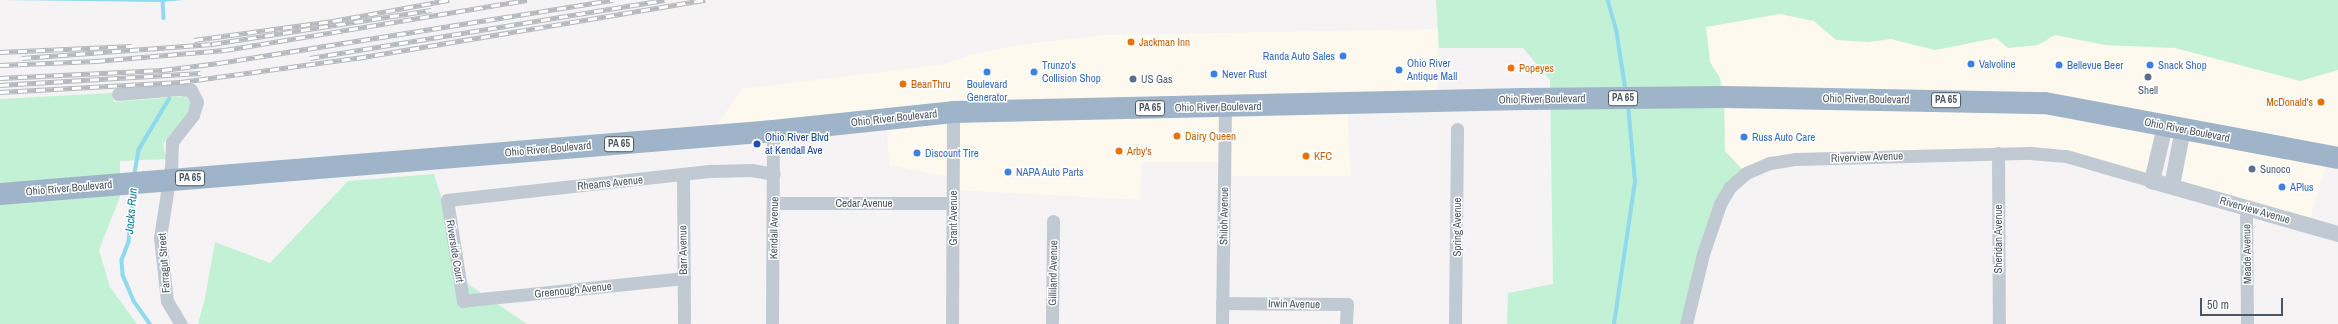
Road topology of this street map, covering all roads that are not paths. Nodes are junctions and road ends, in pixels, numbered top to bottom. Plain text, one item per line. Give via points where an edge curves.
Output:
1 (118, 94) dead end
2 (1225, 107) junction
3 (953, 112) junction
4 (2174, 128) junction
5 (1457, 129) dead end
6 (773, 131) junction
7 (1998, 153) junction
8 (2338, 158) edge
9 (774, 174) junction
10 (683, 176) junction
11 (2152, 181) junction
12 (2172, 186) junction
13 (0, 194) edge
14 (447, 200) joint
15 (774, 203) junction
16 (953, 203) junction
17 (2246, 208) junction
18 (1054, 221) dead end
19 (2338, 234) edge
20 (684, 278) junction
21 (463, 301) joint
22 (1222, 303) junction
23 (181, 324) edge
24 (684, 324) edge
25 (772, 324) edge
26 (952, 324) edge
27 (1052, 324) edge
28 (1222, 324) edge
29 (1346, 324) edge
30 (1455, 324) edge
31 (1686, 324) edge
32 (1998, 324) edge
33 (2247, 324) edge

1 - 23 street, Farragut Street via 179,88 191,90 197,102 193,115 172,142 171,167 160,238 167,301
2 - 3 highway, Ohio River Boulevard / PA 65
2 - 4 highway, Ohio River Boulevard / PA 65 via 1523,99 1724,97 2017,101 2046,103
2 - 22 street, Shiloh Avenue
3 - 6 highway, Ohio River Boulevard / PA 65
3 - 16 street, Grant Avenue
4 - 8 highway, Ohio River Boulevard / PA 65
4 - 11 street
4 - 12 street
5 - 30 street, Spring Avenue
6 - 9 street, Kendall Avenue
6 - 13 highway, Ohio River Boulevard / PA 65
7 - 11 street, Riverview Avenue via 2066,156
7 - 31 street, Riverview Avenue via 1796,159 1770,163 1746,174 1730,187 1720,204 1702,254
7 - 32 street, Sheridan Avenue
9 - 10 street, Rheams Avenue via 751,170 711,171
9 - 15 street, Kendall Avenue
10 - 14 street, Rheams Avenue
10 - 20 street, Barr Avenue
11 - 12 street, Riverview Avenue
12 - 17 street, Riverview Avenue
14 - 21 street, Riverside Court
15 - 16 street, Cedar Avenue
15 - 25 street, Kendall Avenue
16 - 26 street, Grant Avenue
17 - 19 street, Riverview Avenue
17 - 33 street, Meade Avenue
18 - 27 street, Gilliland Avenue
20 - 21 street, Greenough Avenue
20 - 24 street, Barr Avenue
22 - 28 street, Shiloh Avenue
22 - 29 street, Irwin Avenue via 1347,304

